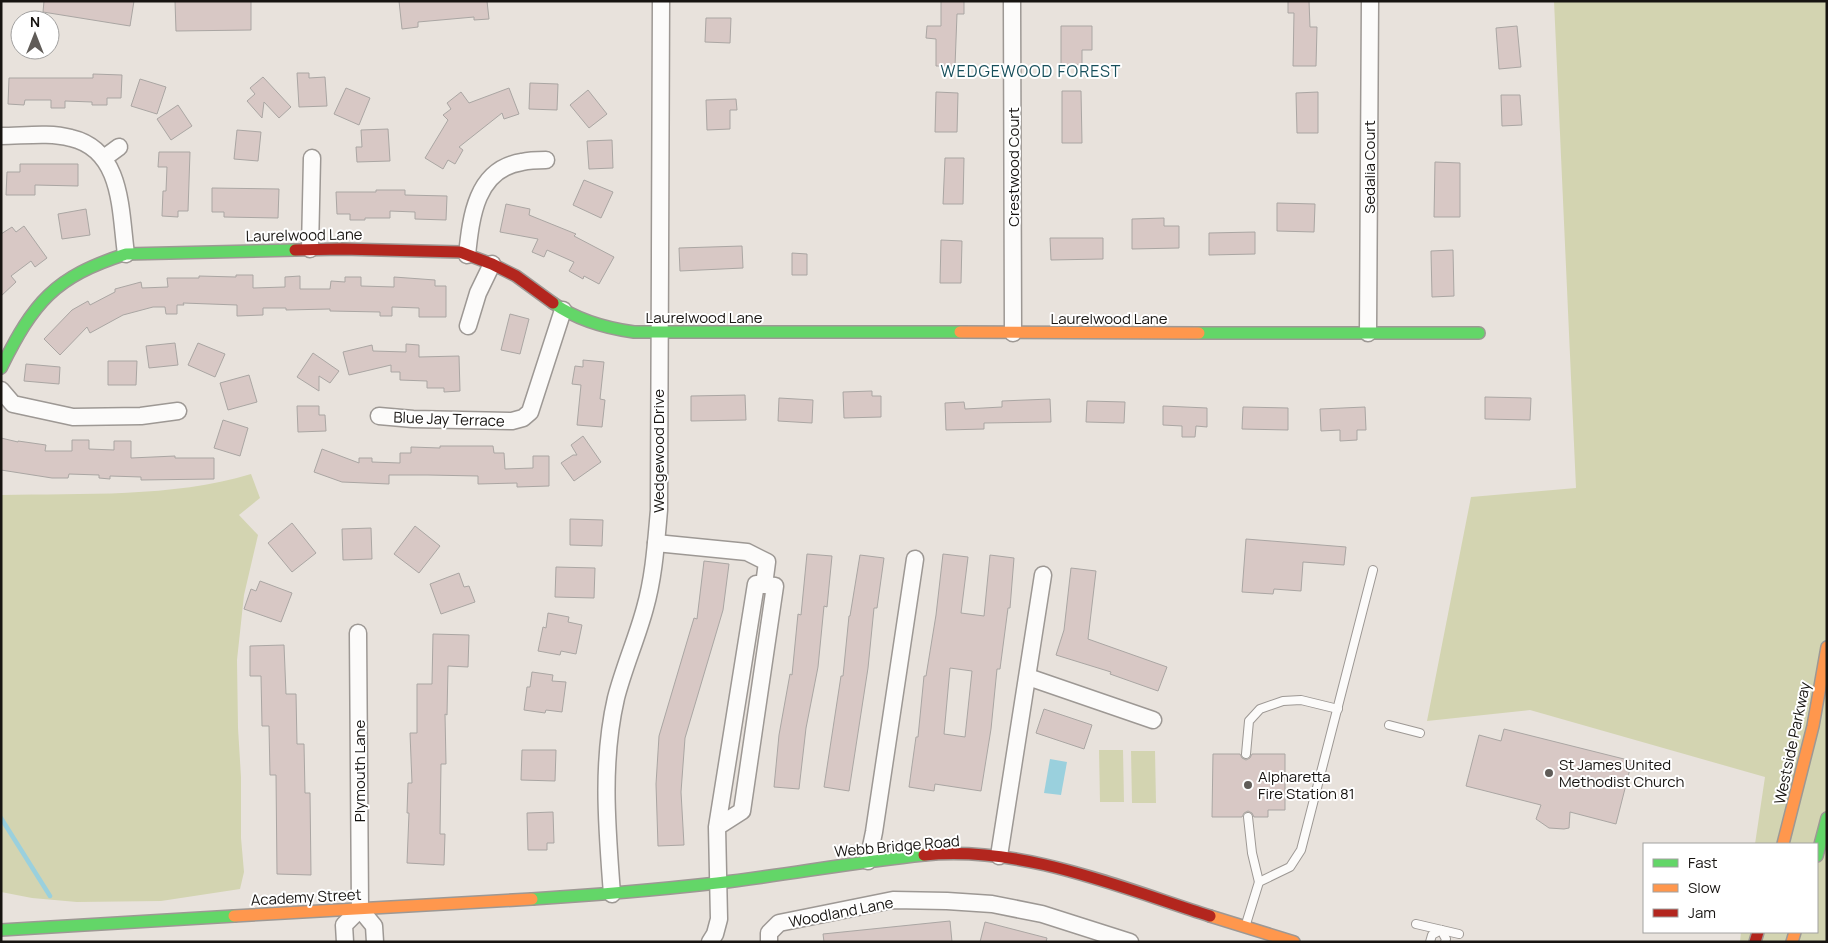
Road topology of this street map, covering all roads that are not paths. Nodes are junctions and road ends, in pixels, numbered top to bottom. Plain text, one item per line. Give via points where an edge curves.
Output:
1 (660, 1) edge
2 (1012, 1) edge
3 (1370, 1) edge
4 (1, 136) edge
5 (119, 147) dead end
6 (104, 158) junction
7 (312, 158) dead end
8 (546, 160) dead end
9 (310, 250) junction
10 (126, 254) junction
11 (467, 255) junction
12 (492, 264) junction
13 (563, 310) junction
14 (468, 326) dead end
15 (659, 332) junction
16 (1013, 333) junction
17 (1368, 333) junction
18 (1479, 333) dead end
19 (1, 368) edge
20 (1, 390) edge
21 (178, 411) dead end
22 (379, 416) dead end
23 (656, 543) junction
24 (915, 559) dead end
25 (1373, 570) dead end
26 (1043, 575) dead end
27 (764, 585) junction
28 (358, 633) dead end
29 (1827, 647) edge
30 (1028, 677) junction
31 (1338, 709) junction
32 (1152, 720) dead end
33 (1389, 725) dead end
34 (1420, 733) dead end
35 (1246, 754) dead end
36 (1248, 817) dead end
37 (1827, 818) edge
38 (717, 827) junction
39 (1783, 843) edge
40 (1818, 852) edge
41 (999, 856) junction
42 (868, 862) junction
43 (1259, 882) junction
44 (718, 883) junction
45 (612, 894) junction
46 (360, 909) junction
47 (1416, 924) dead end
48 (1245, 926) junction
49 (1, 930) edge
50 (1441, 930) junction
51 (1460, 934) dead end
52 (345, 942) edge
53 (374, 942) edge
54 (710, 942) edge
55 (769, 942) edge
56 (1130, 942) edge
57 (1294, 942) edge
58 (1430, 942) edge
59 (1445, 942) edge

1 - 15 street, Wedgewood Drive
2 - 16 street, Crestwood Court
3 - 17 street, Sedalia Court
4 - 6 street via 70,137 95,149
5 - 6 street
6 - 10 street via 117,185
7 - 9 street
8 - 11 street via 512,164 487,182 474,209
9 - 10 street, Laurelwood Lane
9 - 11 street, Laurelwood Lane via 460,252
10 - 19 street, Laurelwood Lane via 103,260 56,287 36,306
11 - 12 street, Laurelwood Lane
12 - 13 street, Laurelwood Lane via 516,276
12 - 14 street
13 - 15 street, Laurelwood Lane via 610,329
13 - 22 street, Blue Jay Terrace via 534,417 512,421
15 - 16 street, Laurelwood Lane
15 - 23 street, Wedgewood Drive via 659,510
16 - 17 street, Laurelwood Lane
17 - 18 street, Laurelwood Lane
20 - 21 street via 13,404 73,418
23 - 27 street via 747,552 767,562
23 - 45 street, Wedgewood Drive via 645,607 616,698 607,757 606,808
24 - 42 street
25 - 31 lane
26 - 30 street
27 - 38 street via 756,584
27 - 38 street via 775,586 742,811
28 - 46 street, Plymouth Lane
29 - 39 street, Westside Parkway via 1813,726
30 - 32 street
30 - 41 street
31 - 35 lane via 1302,700 1283,701 1260,709 1249,721
31 - 43 lane via 1302,850 1290,868
33 - 34 lane
36 - 43 lane
37 - 40 street
38 - 44 street
41 - 42 street, Webb Bridge Road via 937,854
41 - 48 street, Webb Bridge Road via 1065,870
42 - 44 street, Webb Bridge Road
43 - 48 lane
44 - 45 street, Webb Bridge Road
44 - 54 street via 719,919
45 - 46 street, Academy Street
46 - 49 street, Academy Street
46 - 52 street via 344,925
46 - 53 street via 374,926
47 - 50 lane
48 - 57 street, Webb Bridge Road
50 - 51 lane
50 - 58 lane via 1432,935
50 - 59 lane
55 - 56 street, Woodland Lane via 769,933 779,924 893,900 947,900 992,904 1042,914

